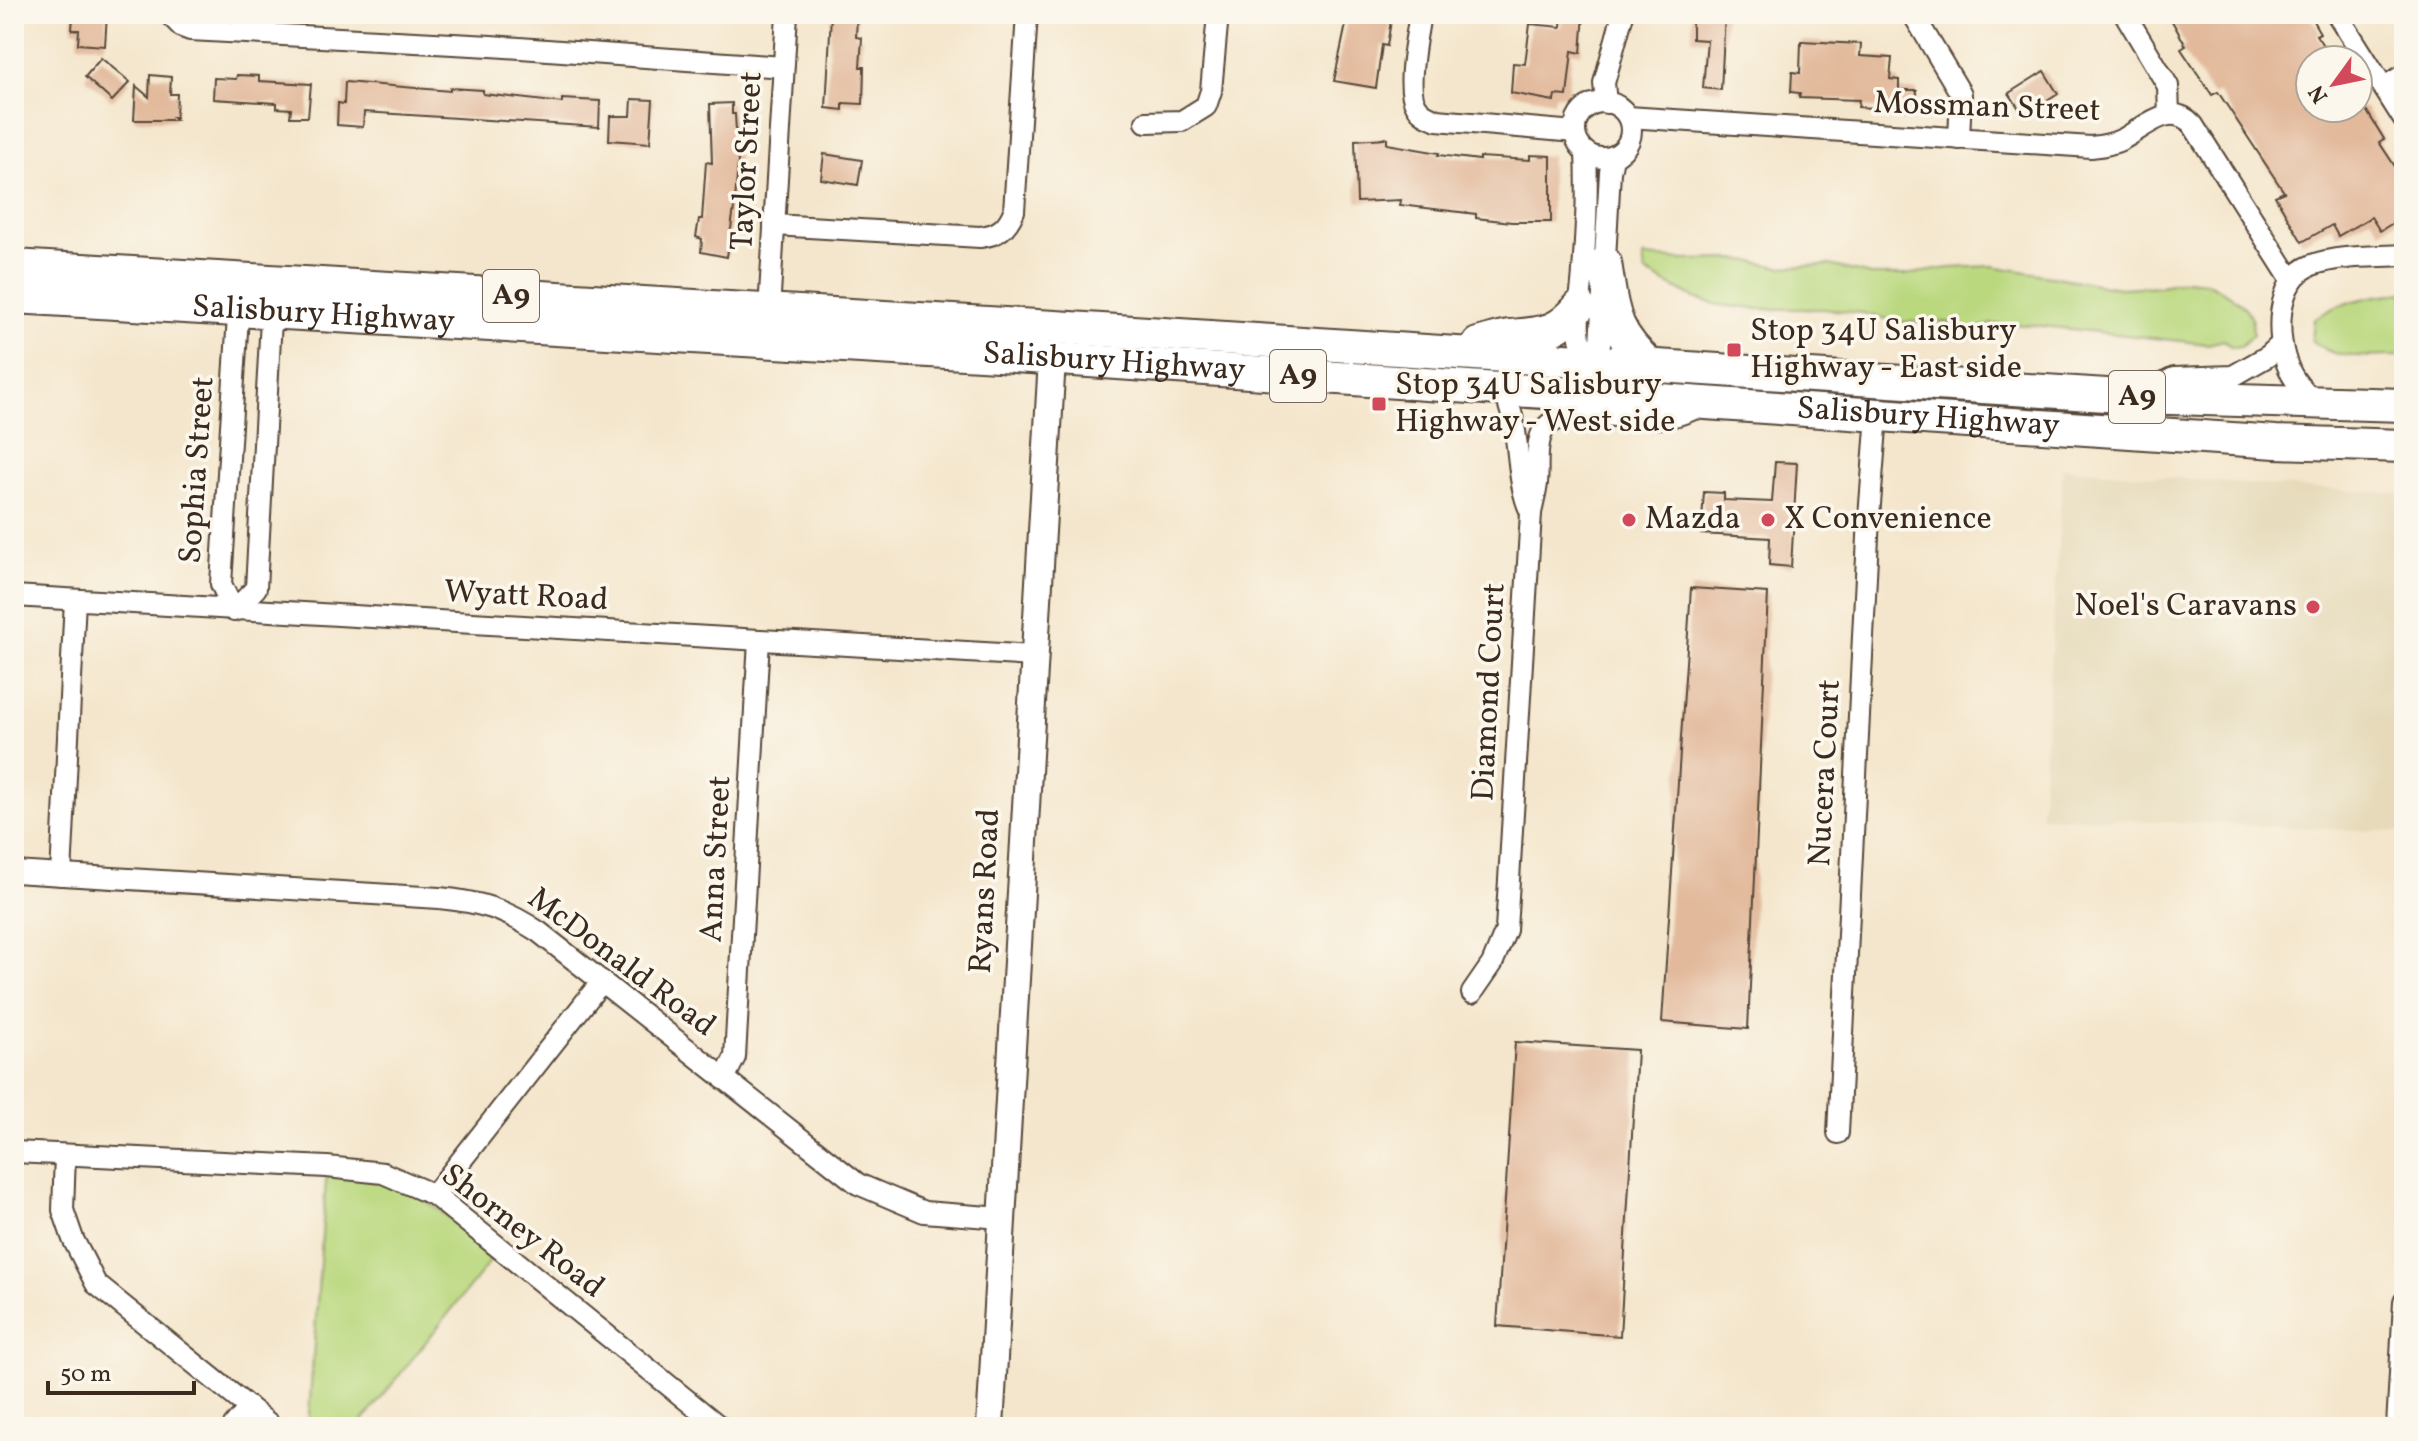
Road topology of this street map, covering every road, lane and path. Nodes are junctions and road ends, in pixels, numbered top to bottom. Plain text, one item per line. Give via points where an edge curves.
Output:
1 (169, 14) edge
2 (787, 14) edge
3 (1027, 14) edge
4 (1218, 14) edge
5 (1420, 14) edge
6 (1623, 14) edge
7 (1913, 14) edge
8 (2125, 14) edge
9 (2337, 14) edge
10 (783, 67) junction
11 (2404, 75) edge
12 (2384, 87) junction
13 (1606, 103) junction
14 (2169, 114) junction
15 (1628, 117) junction
16 (2404, 120) edge
17 (1146, 122) dead end
18 (1679, 122) junction
19 (1575, 132) junction
20 (1959, 139) junction
21 (1620, 152) junction
22 (1586, 153) junction
23 (774, 225) junction
24 (2404, 255) edge
25 (1605, 263) junction
26 (14, 266) edge
27 (2292, 281) junction
28 (239, 295) junction
29 (14, 297) edge
30 (272, 297) junction
31 (1579, 307) junction
32 (769, 326) junction
33 (1053, 343) junction
34 (2281, 344) junction
35 (1444, 353) junction
36 (1588, 362) junction
37 (1652, 367) junction
38 (1503, 390) junction
39 (1543, 393) junction
40 (2137, 397) junction
41 (2227, 400) junction
42 (2314, 403) junction
43 (1706, 404) junction
44 (2404, 405) edge
45 (1779, 409) junction
46 (1877, 415) junction
47 (2404, 424) edge
48 (2404, 446) edge
49 (1531, 513) junction
50 (14, 596) edge
51 (75, 600) junction
52 (234, 611) junction
53 (759, 640) junction
54 (1034, 656) junction
55 (14, 872) edge
56 (61, 875) junction
57 (602, 981) junction
58 (1472, 993) dead end
59 (724, 1079) junction
60 (1838, 1133) dead end
61 (14, 1152) edge
62 (65, 1155) junction
63 (434, 1195) junction
64 (1002, 1218) junction
65 (2404, 1302) edge
66 (249, 1408) junction
67 (233, 1427) edge
68 (273, 1427) edge
69 (720, 1427) edge
70 (990, 1427) edge
71 (2397, 1427) edge

1 - 10 street via 190,30
2 - 10 street, Taylor Street
3 - 23 street via 1014,211 1002,230 980,237
4 - 17 street via 1206,106 1182,121
5 - 19 street via 1411,84 1412,98 1426,116
6 - 13 street via 1604,83
7 - 20 street via 1961,94
8 - 14 street via 2168,86
9 - 12 street
10 - 23 street, Taylor Street
11 - 12 street
12 - 16 street
13 - 15 street
13 - 19 street via 1584,110
14 - 20 street, Mossman Street via 2102,146
14 - 27 street via 2188,118
15 - 18 street, Mossman Street
15 - 21 street via 1631,132
18 - 20 street, Mossman Street
18 - 21 street, Mossman Street
19 - 22 street
21 - 22 street via 1595,158
21 - 25 street via 1610,172
22 - 31 street
23 - 32 street, Taylor Street
24 - 27 street via 2310,266
25 - 36 street via 1600,345
25 - 37 main road via 1618,327
26 - 28 main road, Salisbury Highway / A9
27 - 34 street via 2285,293
28 - 29 main road, Salisbury Highway / A9
28 - 30 main road, Salisbury Highway / A9
28 - 52 street, Sophia Street via 221,584
30 - 32 main road, Salisbury Highway / A9
30 - 52 street, Sophia Street via 256,588
31 - 35 main road via 1563,324 1543,333
31 - 36 street via 1580,346
32 - 33 main road, Salisbury Highway / A9
33 - 35 main road, Salisbury Highway / A9
33 - 38 main road, Salisbury Highway / A9
33 - 54 street, Ryans Road
34 - 40 street via 2233,376 2174,378
34 - 42 street via 2292,377
35 - 36 main road, Salisbury Highway / A9
36 - 37 main road, Salisbury Highway / A9
36 - 39 main road
36 - 45 main road via 1607,379 1722,389
37 - 40 main road, Salisbury Highway / A9
38 - 39 main road, Salisbury Highway / A9
38 - 49 street, Diamond Court via 1513,413 1523,497
39 - 43 main road, Salisbury Highway / A9
40 - 41 main road, Salisbury Highway / A9
41 - 42 main road, Salisbury Highway / A9
41 - 47 main road via 2255,416
42 - 44 main road, Salisbury Highway / A9
43 - 45 main road, Salisbury Highway / A9
43 - 49 street via 1681,416 1657,419 1574,415 1553,421 1538,445
45 - 46 main road, Salisbury Highway / A9
46 - 48 main road, Salisbury Highway / A9
46 - 60 street, Nucera Court
49 - 58 street, Diamond Court via 1506,930
50 - 51 street, Wyatt Road
51 - 52 street, Wyatt Road
51 - 56 street
52 - 53 street, Wyatt Road
53 - 54 street, Wyatt Road
53 - 59 street, Anna Street via 735,1057
54 - 64 street, Ryans Road
55 - 56 street, McDonald Road
56 - 57 street, McDonald Road via 470,901 511,914
57 - 59 street, McDonald Road
57 - 63 street
59 - 64 street, McDonald Road via 858,1184 924,1212
61 - 62 street, Shorney Road
62 - 63 street, Shorney Road via 383,1173
62 - 66 street via 63,1210 96,1284
63 - 69 street, Shorney Road
64 - 70 street, Ryans Road
65 - 71 street
66 - 67 street
66 - 68 street

